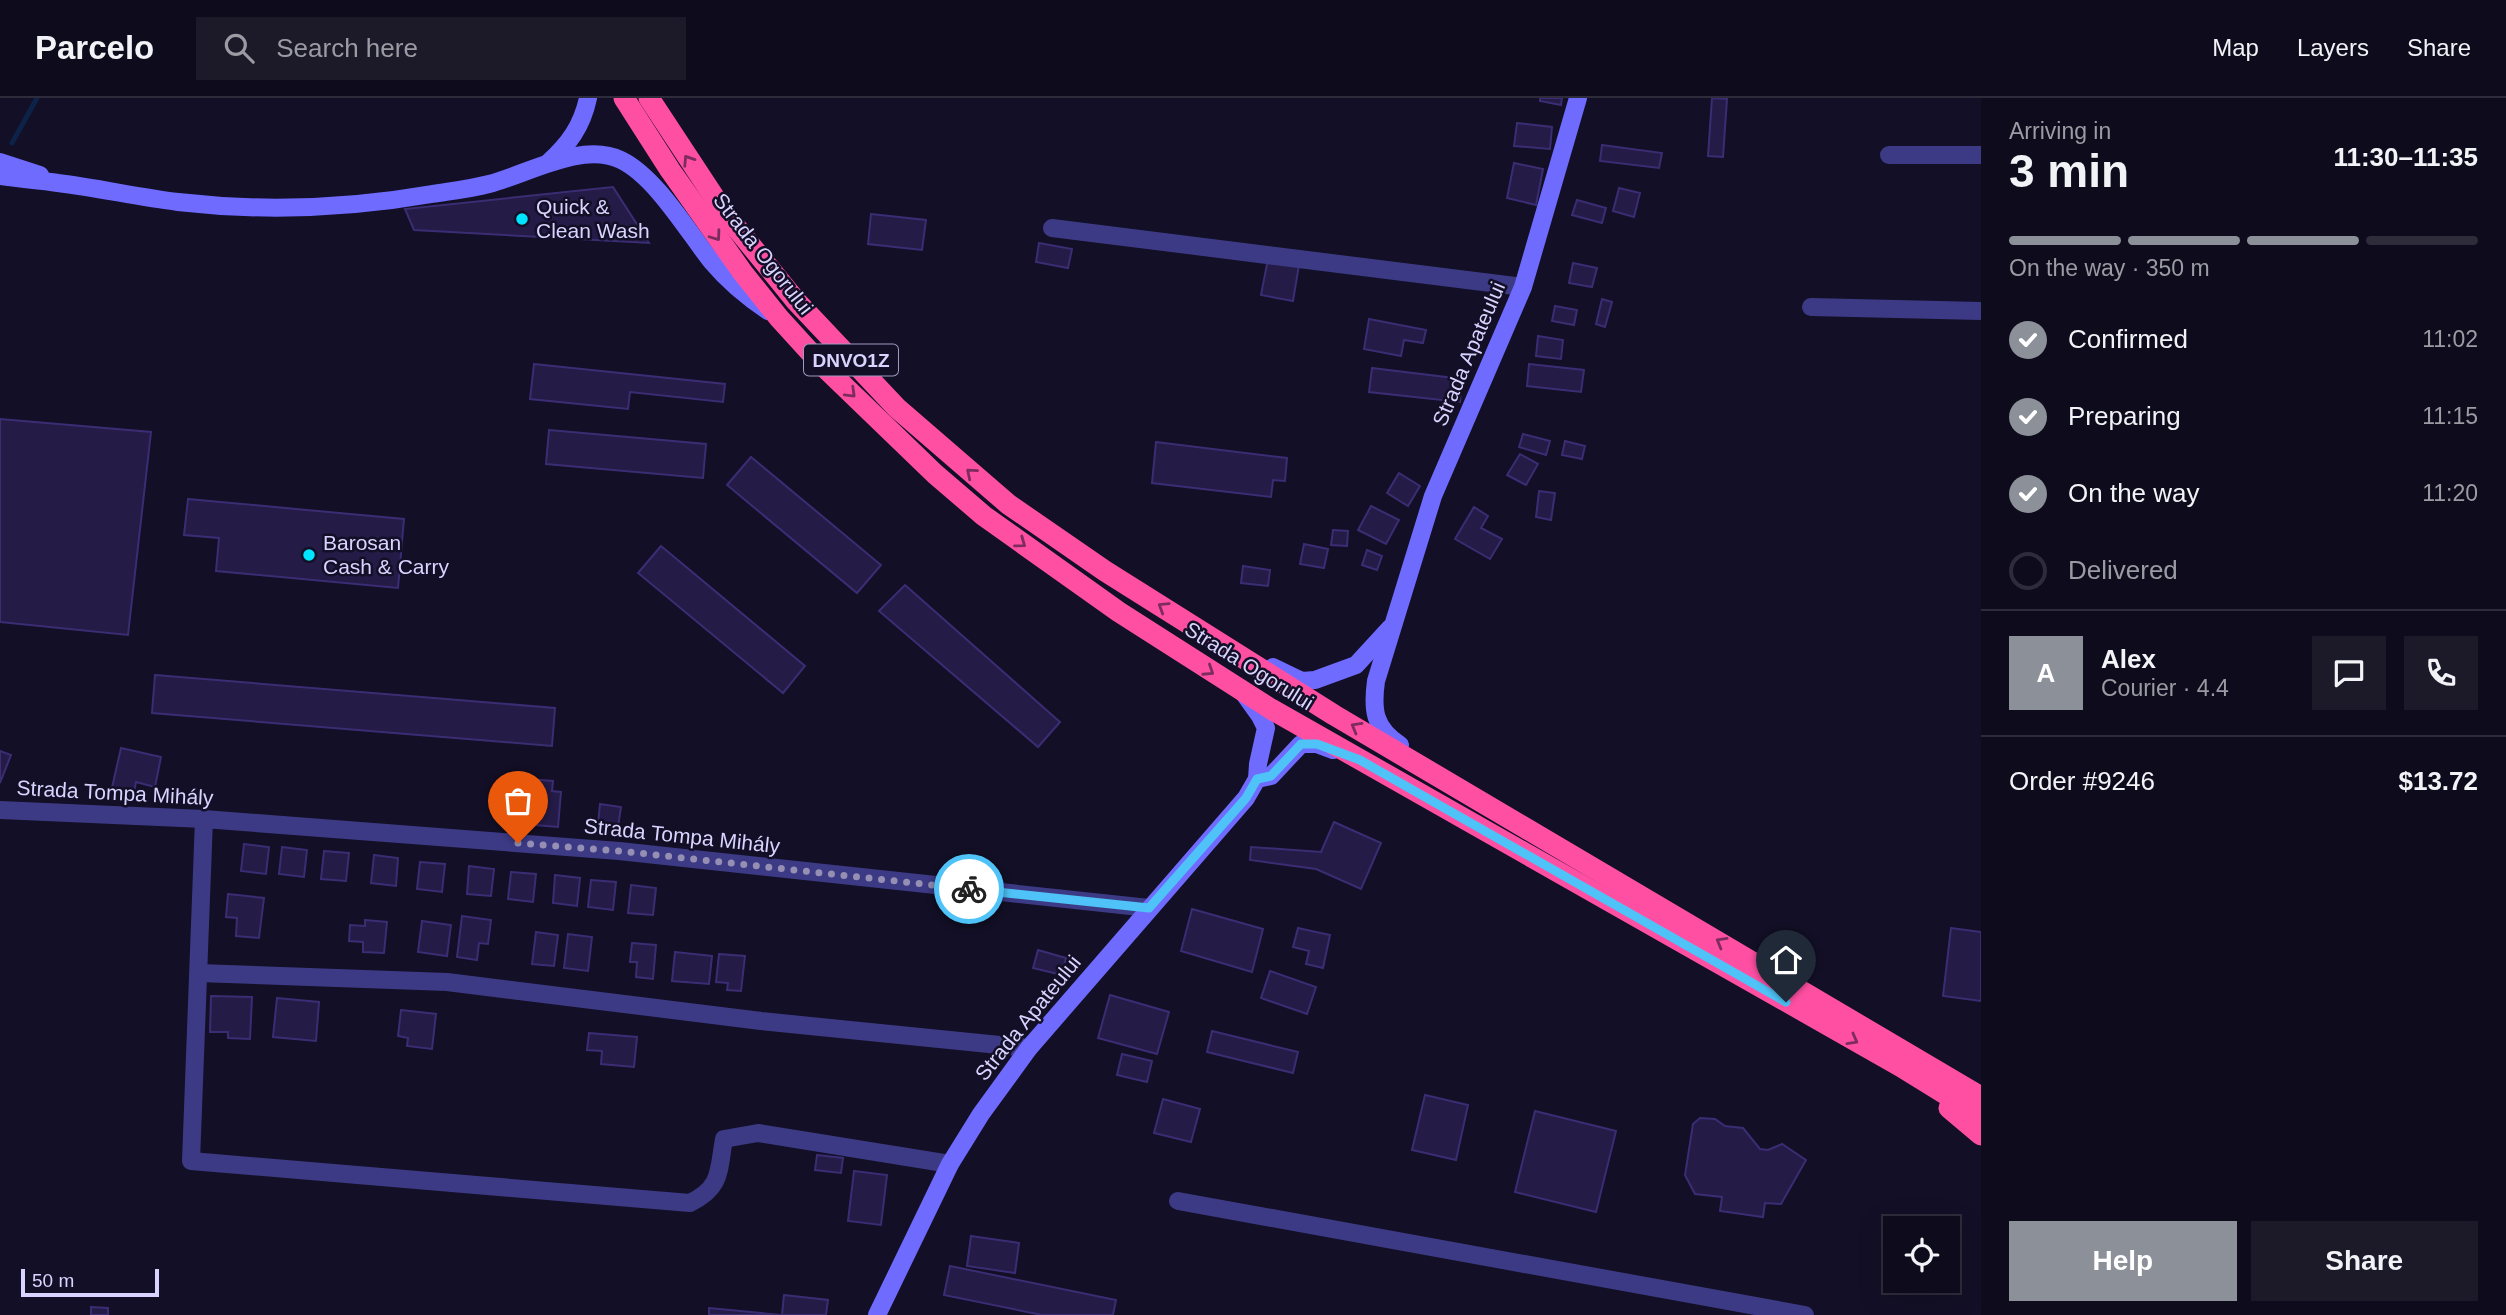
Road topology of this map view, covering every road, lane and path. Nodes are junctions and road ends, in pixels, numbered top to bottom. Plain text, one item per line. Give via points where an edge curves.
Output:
1 (588, 98) edge
2 (624, 98) edge
3 (649, 98) edge
4 (658, 98) edge
5 (1578, 98) edge
6 (664, 124) junction
7 (1889, 155) dead end
8 (1981, 155) edge
9 (0, 162) edge
10 (546, 165) junction
11 (0, 176) edge
12 (56, 182) junction
13 (1052, 228) dead end
14 (1523, 287) junction
15 (1811, 307) dead end
16 (1981, 311) edge
17 (779, 318) junction
18 (1393, 625) junction
19 (1212, 637) junction
20 (1242, 692) junction
21 (1360, 760) junction
22 (1257, 779) junction
23 (0, 810) edge
24 (204, 819) junction
25 (1526, 827) junction
26 (1149, 908) junction
27 (199, 973) junction
28 (1029, 1048) junction
29 (1903, 1059) junction
30 (1981, 1090) edge
31 (1981, 1097) edge
32 (1981, 1116) edge
33 (1981, 1135) edge
34 (950, 1164) junction
35 (1178, 1201) dead end
36 (877, 1315) edge
37 (1805, 1315) edge

1 - 10 street via 577,130
2 -> 17 highway, Strada Ogorului / DNVO1Z via 670,170
3 - 6 highway, Strada Ogorului / DNVO1Z
4 - 6 street
5 - 14 street, Strada Apateului
19 -> 6 highway, Strada Ogorului / DNVO1Z via 1008,504 897,408 759,257
7 - 8 street
9 - 12 street
10 - 12 street via 489,184 359,206 305,208 177,202
10 - 17 street via 586,153 632,166 733,284
11 - 12 street
13 - 14 street
14 - 18 street, Strada Apateului via 1433,496
15 - 16 street
17 -> 20 highway, Strada Ogorului / DNVO1Z via 925,465 984,516
18 - 19 street, Strada Apateului via 1356,665 1302,681
18 - 25 street, Strada Apateului via 1374,696 1384,734
25 -> 19 highway, Strada Ogorului / DNVO1Z via 1334,715
20 - 21 highway, Strada Ogorului / DNVO1Z
20 - 22 street, Strada Apateului via 1266,728
21 - 22 street, Strada Apateului via 1317,744 1301,744 1271,776
21 -> 29 highway, Strada Ogorului / DNVO1Z
22 - 26 street, Strada Apateului via 1246,798
23 - 24 street, Strada Tompa Mihály
24 - 26 street, Strada Tompa Mihály via 620,851
24 - 27 street
29 -> 25 highway, Strada Ogorului / DNVO1Z
26 - 28 street, Strada Apateului
27 - 28 street via 447,982
27 - 34 street via 191,1161 690,1203 708,1194 717,1179 724,1139 744,1134
28 - 34 street, Strada Apateului
29 - 30 highway
29 - 31 highway, Strada Ogorului / DNVO1Z
29 - 32 highway, Strada Ogorului / DNVO1Z
29 - 33 highway
34 - 36 street, Strada Apateului
35 - 37 street

